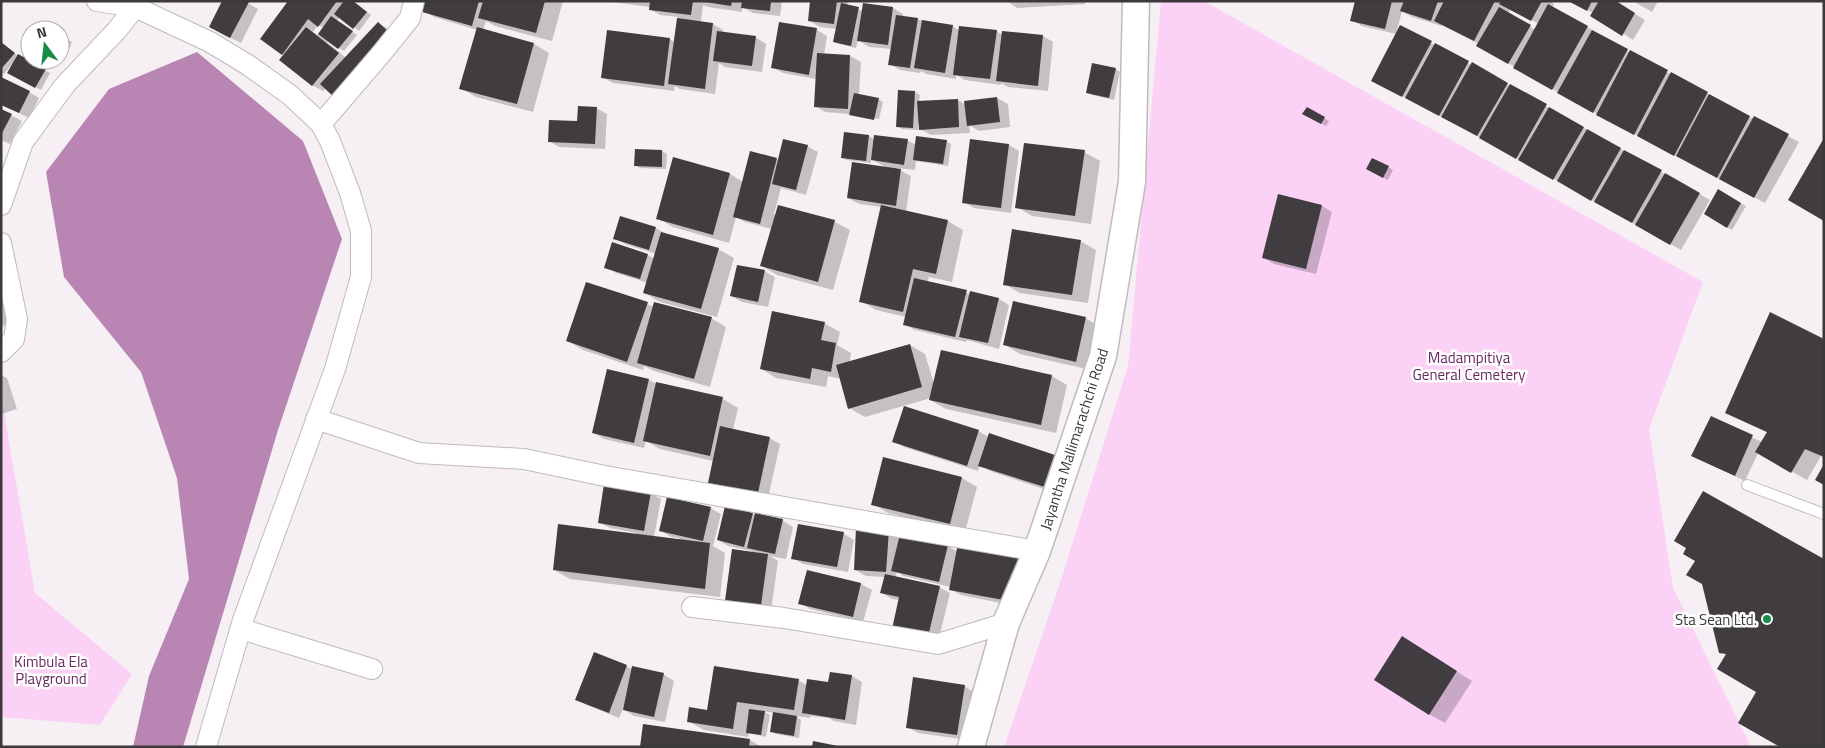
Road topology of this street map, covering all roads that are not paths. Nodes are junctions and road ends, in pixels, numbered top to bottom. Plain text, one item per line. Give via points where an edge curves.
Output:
1 (97, 1) edge
2 (414, 1) edge
3 (1136, 1) edge
4 (137, 4) edge
5 (321, 124) junction
6 (1, 204) edge
7 (1, 243) edge
8 (1, 352) edge
9 (316, 419) junction
10 (1747, 485) dead end
11 (1824, 514) edge
12 (1037, 551) junction
13 (692, 607) dead end
14 (1006, 623) junction
15 (241, 630) junction
16 (372, 669) dead end
17 (206, 747) edge
18 (971, 747) edge

1 - 4 street
2 - 5 street via 410,18
3 - 12 street, Jayantha Mallimarachchi Road via 1132,182 1103,356
4 - 5 street via 248,65
4 - 6 street via 65,85 23,142
5 - 9 street via 350,193 361,231 361,277
7 - 8 street via 17,319 14,339
9 - 12 street via 419,453 524,459
9 - 15 street
10 - 11 lane
12 - 14 street, Jayantha Mallimarachchi Road
13 - 14 street via 784,618 938,644
14 - 18 street, Jayantha Mallimarachchi Road
15 - 16 street
15 - 17 street

